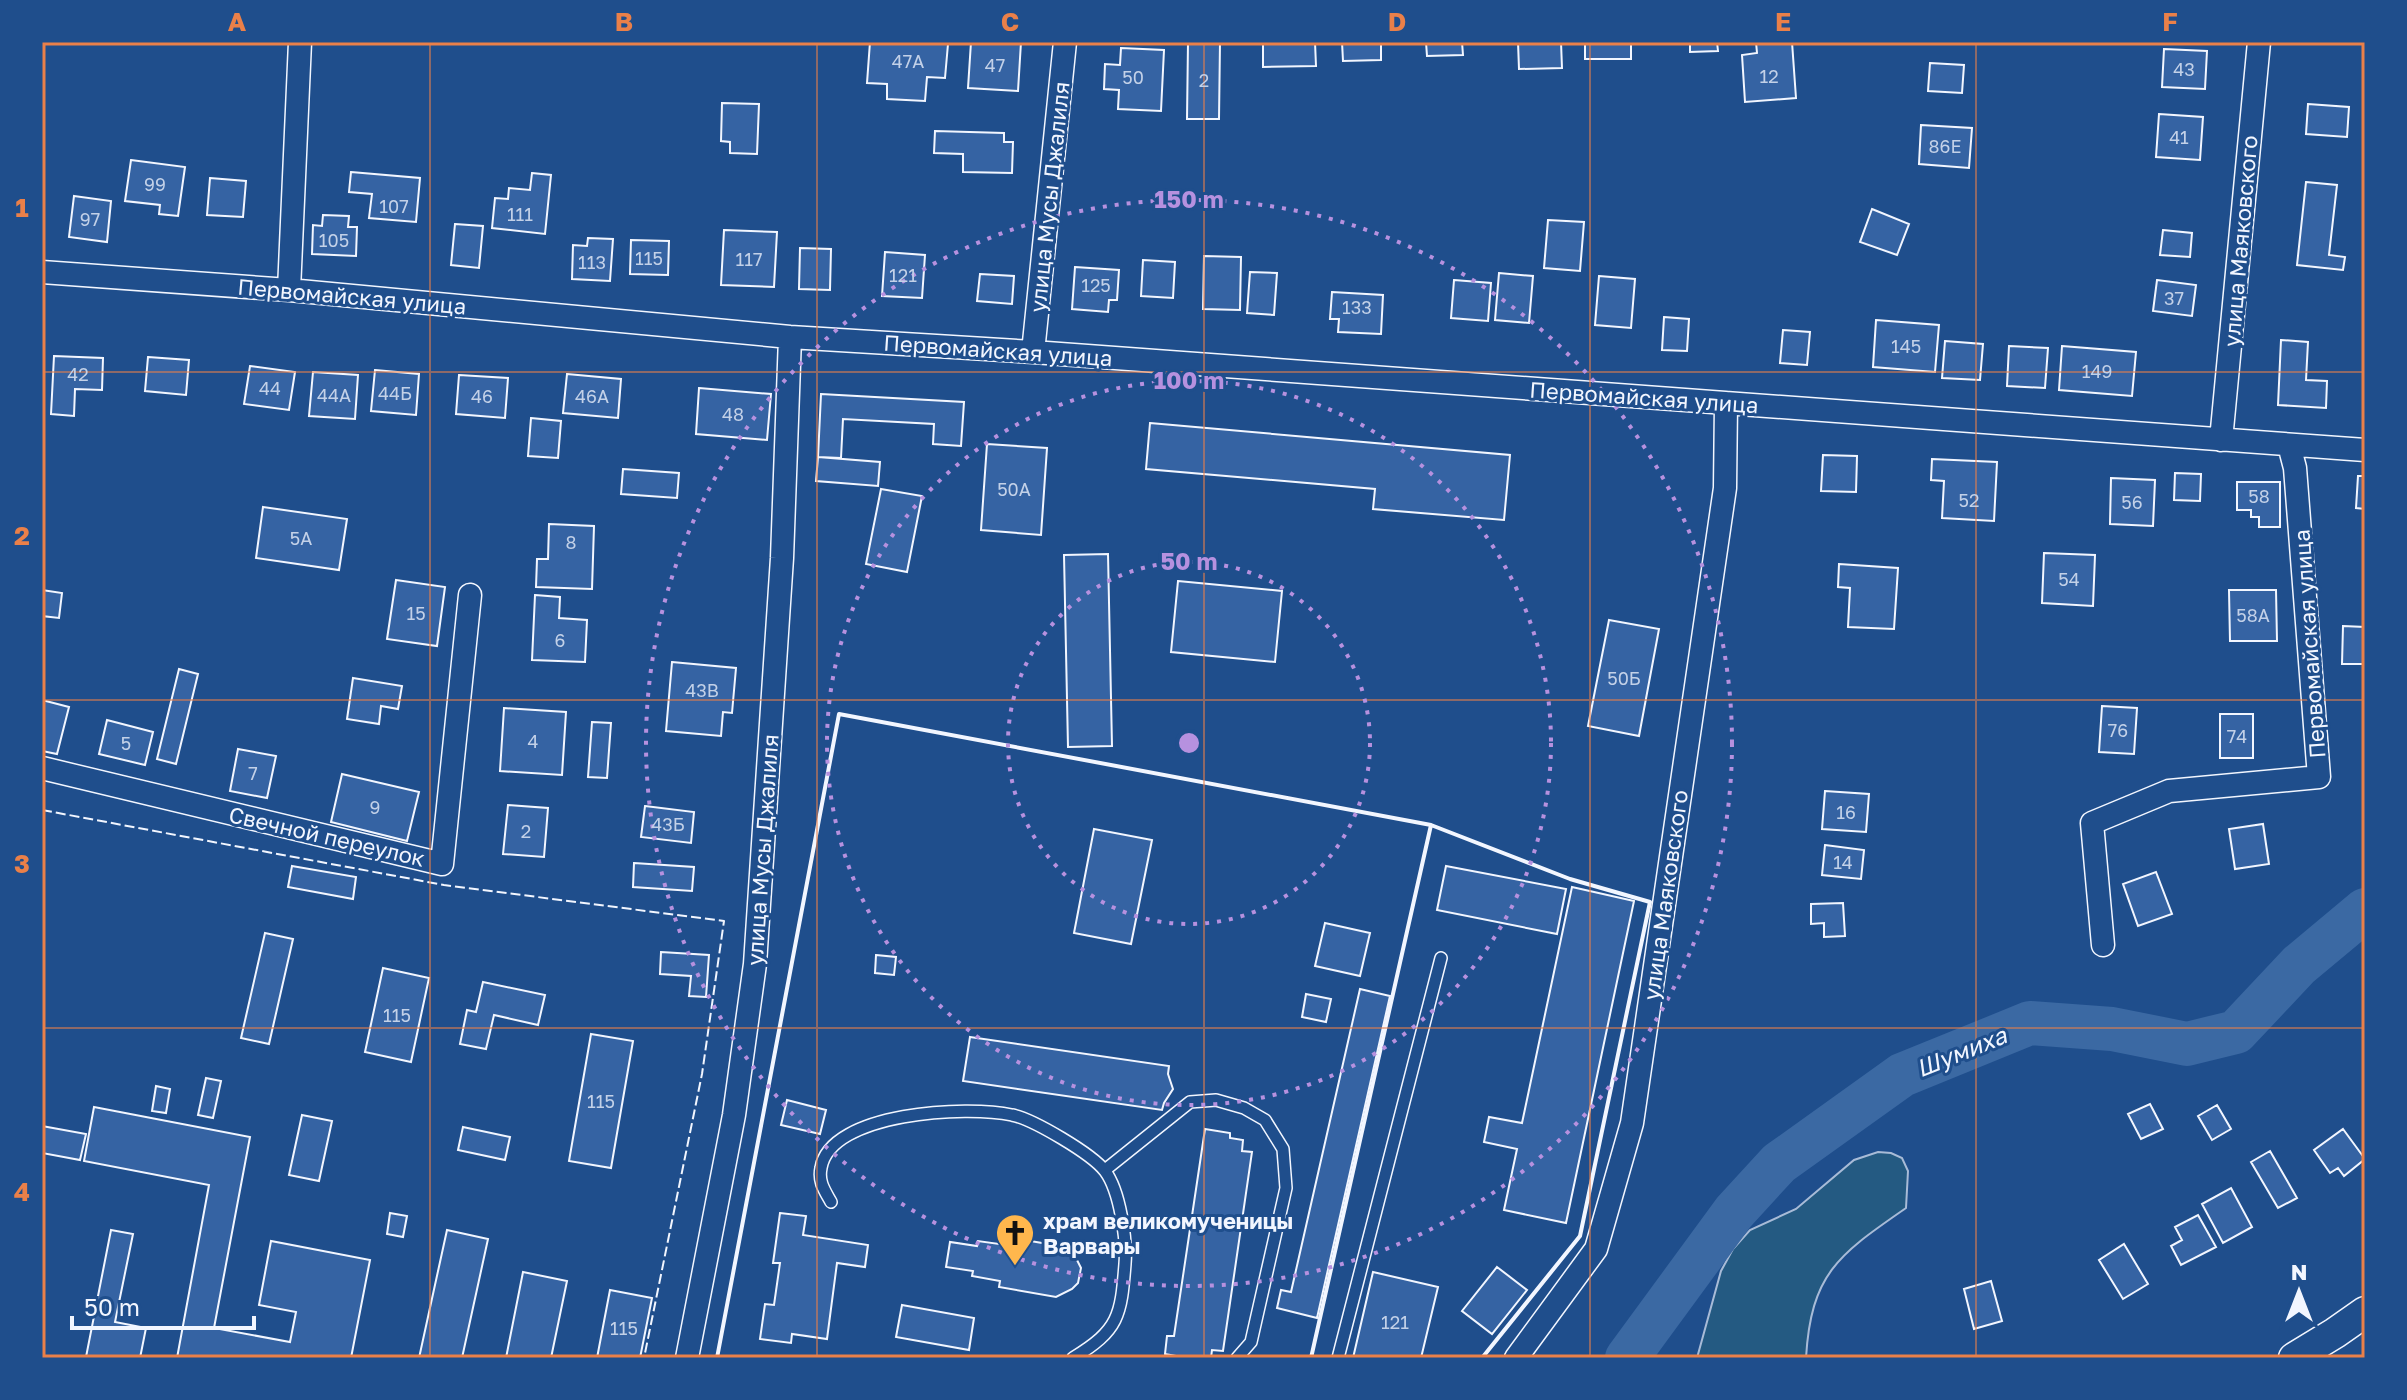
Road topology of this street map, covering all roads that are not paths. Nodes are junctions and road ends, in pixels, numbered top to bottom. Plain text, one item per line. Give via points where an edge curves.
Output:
1 (300, 42) edge
2 (1065, 42) edge
3 (2259, 42) edge
4 (42, 272) edge
5 (289, 290) junction
6 (790, 337) junction
7 (1033, 352) junction
8 (1726, 403) junction
9 (2221, 440) junction
10 (2289, 445) junction
11 (2365, 450) edge
12 (470, 595) dead end
13 (42, 768) edge
14 (2103, 945) dead end
15 (1441, 958) dead end
16 (1105, 1170) junction
17 (831, 1202) dead end
18 (2365, 1312) edge
19 (1076, 1357) edge
20 (687, 1358) edge
21 (1096, 1358) edge
22 (1237, 1358) edge
23 (1338, 1358) edge
24 (1516, 1358) edge
25 (2294, 1358) edge

1 - 5 street
2 - 7 street, улица Мусы Джалиля
3 - 9 street, улица Маяковского
4 - 5 street, Первомайская улица
5 - 6 street, Первомайская улица
6 - 7 street, Первомайская улица
6 - 20 street, улица Мусы Джалиля via 782,558 755,964 734,1115
7 - 8 street, Первомайская улица
8 - 9 street, Первомайская улица
8 - 24 street, улица Маяковского via 1725,488 1632,1123 1596,1249
9 - 10 street, Первомайская улица
10 - 11 street, Первомайская улица
10 - 14 street, Первомайская улица via 2319,777 2169,791 2092,823
12 - 13 street, Свечной переулок via 442,864
15 - 23 lane
16 - 17 lane via 1055,1133 1013,1115 908,1115 851,1133 833,1145 821,1165 820,1180
16 - 19 lane via 1117,1198 1126,1248 1122,1307 1108,1334
16 - 22 lane via 1190,1102 1216,1100 1265,1120 1283,1149 1286,1188 1251,1342
18 - 25 main road
19 - 21 lane

